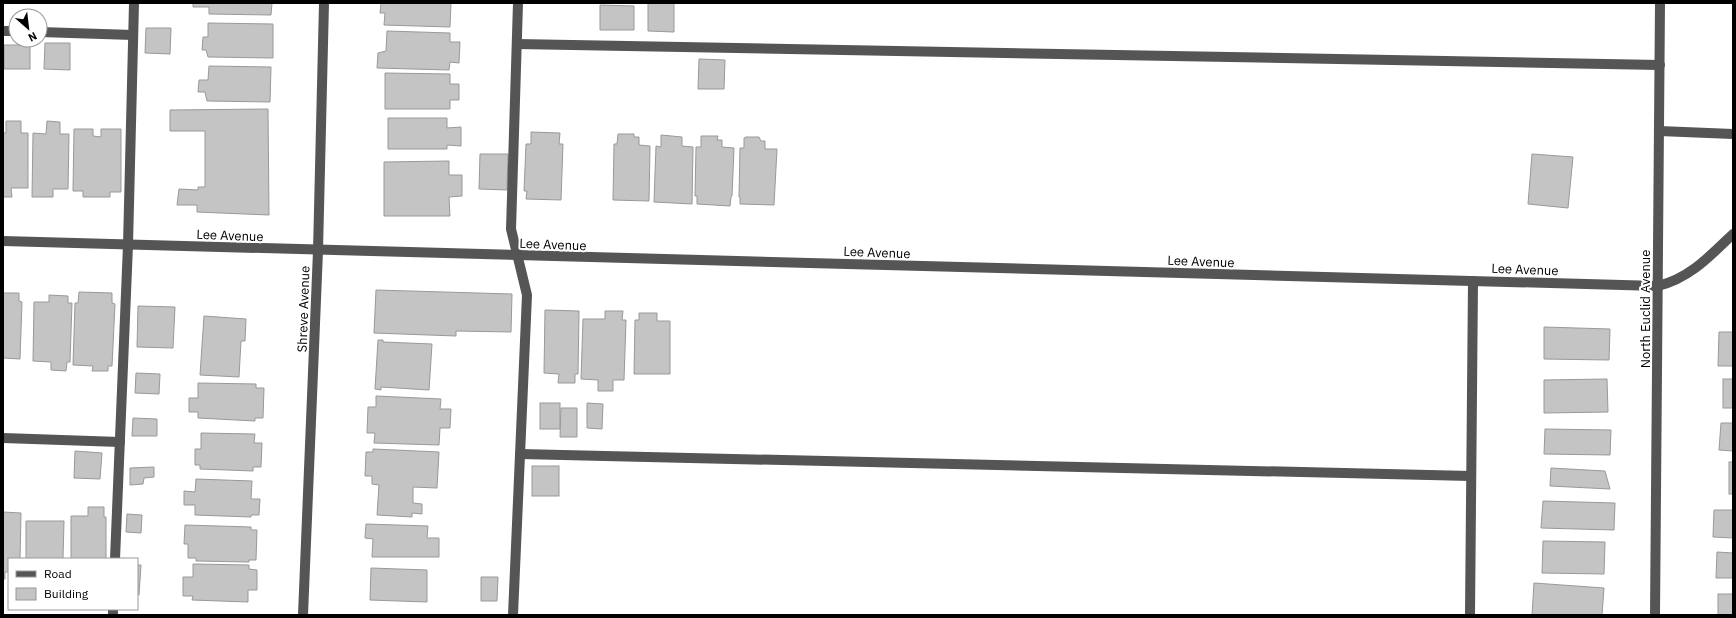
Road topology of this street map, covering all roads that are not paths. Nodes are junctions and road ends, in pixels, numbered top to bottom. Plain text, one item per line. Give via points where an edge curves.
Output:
1 (134, 3) edge
2 (324, 3) edge
3 (518, 3) edge
4 (1660, 3) edge
5 (48, 32) edge
6 (133, 35) junction
7 (517, 44) junction
8 (1660, 65) junction
9 (1659, 131) junction
10 (1733, 134) edge
11 (1733, 234) edge
12 (3, 241) edge
13 (128, 245) junction
14 (318, 250) junction
15 (518, 256) junction
16 (1474, 281) junction
17 (1658, 286) junction
18 (3, 438) edge
19 (120, 442) junction
20 (520, 454) junction
21 (1471, 476) junction
22 (115, 558) edge
23 (303, 615) edge
24 (513, 615) edge
25 (1470, 615) edge
26 (1655, 615) edge

1 - 6 street
2 - 14 street, Shreve Avenue
3 - 7 street
4 - 8 street, North Euclid Avenue
5 - 6 street
6 - 13 street
7 - 8 street
7 - 15 street via 511,229
8 - 9 street, North Euclid Avenue
9 - 10 street
9 - 17 street, North Euclid Avenue
11 - 17 street, Lee Avenue via 1700,266 1672,282
12 - 13 street, Lee Avenue
13 - 14 street, Lee Avenue
13 - 19 street
14 - 15 street, Lee Avenue
14 - 23 street, Shreve Avenue
15 - 16 street, Lee Avenue
15 - 20 street via 527,295
16 - 17 street, Lee Avenue
16 - 21 street
17 - 26 street, North Euclid Avenue
18 - 19 street
19 - 22 street
20 - 21 street
20 - 24 street
21 - 25 street

